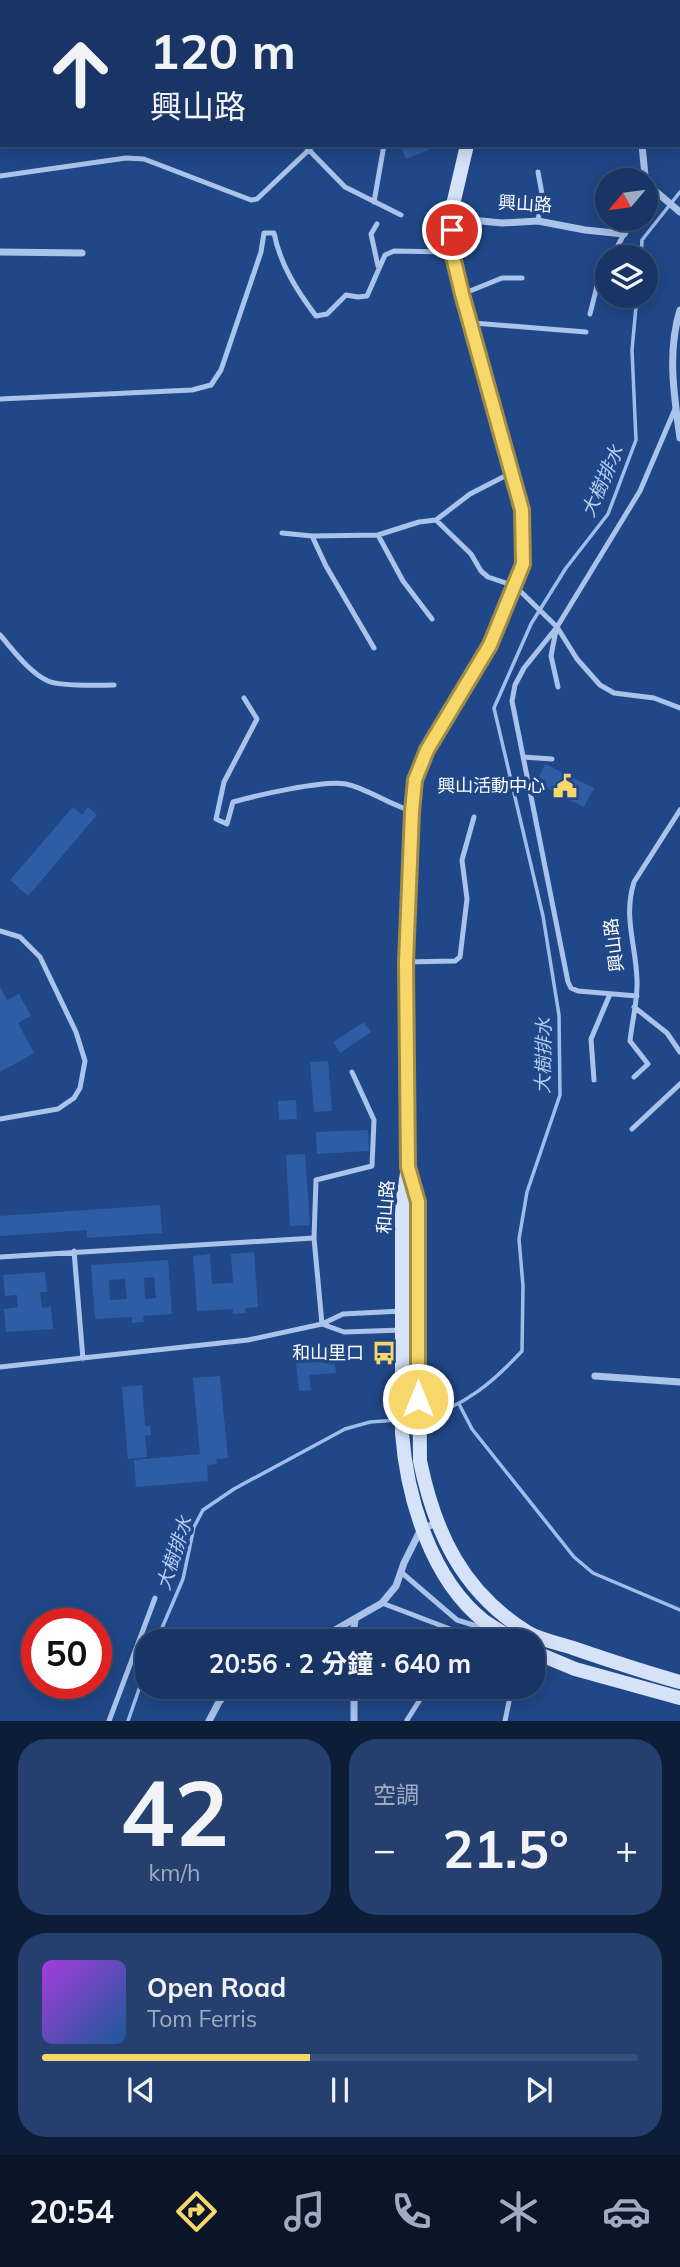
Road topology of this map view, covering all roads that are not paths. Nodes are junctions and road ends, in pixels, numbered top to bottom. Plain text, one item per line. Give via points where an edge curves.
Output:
1 (309, 147) edge
2 (384, 147) edge
3 (467, 147) edge
4 (642, 147) edge
5 (644, 168) edge
6 (538, 173) dead end
7 (0, 176) edge
8 (658, 191) edge
9 (374, 202) junction
10 (452, 209) junction
11 (678, 210) edge
12 (401, 215) dead end
13 (538, 221) junction
14 (377, 224) dead end
15 (626, 231) edge
16 (624, 234) junction
17 (618, 245) edge
18 (0, 252) edge
19 (452, 252) junction
20 (82, 253) dead end
21 (379, 266) junction
22 (522, 278) dead end
23 (462, 294) junction
24 (595, 294) edge
25 (680, 310) edge
26 (590, 313) dead end
27 (470, 323) junction
28 (586, 332) dead end
29 (0, 399) edge
30 (676, 408) junction
31 (680, 438) edge
32 (512, 472) junction
33 (436, 520) junction
34 (282, 533) dead end
35 (378, 535) junction
36 (312, 536) junction
37 (515, 586) junction
38 (432, 619) dead end
39 (557, 627) junction
40 (0, 635) edge
41 (374, 648) dead end
42 (114, 685) dead end
43 (558, 687) dead end
44 (244, 698) dead end
45 (680, 708) edge
46 (523, 757) junction
47 (552, 759) dead end
48 (680, 810) edge
49 (412, 811) junction
50 (474, 817) dead end
51 (0, 931) edge
52 (406, 962) junction
53 (610, 994) junction
54 (637, 996) junction
55 (634, 1006) junction
56 (680, 1052) edge
57 (352, 1072) dead end
58 (634, 1077) dead end
59 (594, 1080) dead end
60 (680, 1084) edge
61 (0, 1119) edge
62 (632, 1129) dead end
63 (408, 1167) junction
64 (314, 1238) junction
65 (74, 1251) junction
66 (0, 1257) edge
67 (402, 1311) junction
68 (419, 1320) junction
69 (322, 1324) junction
70 (402, 1330) junction
71 (83, 1359) junction
72 (0, 1367) edge
73 (596, 1376) dead end
74 (680, 1382) edge
75 (437, 1523) junction
76 (421, 1529) junction
77 (401, 1572) junction
78 (155, 1598) dead end
79 (382, 1603) junction
80 (355, 1620) junction
81 (338, 1629) edge
82 (354, 1629) edge
83 (450, 1629) edge
84 (492, 1629) edge
85 (503, 1629) edge
86 (513, 1629) edge
87 (545, 1643) edge
88 (545, 1656) edge
89 (680, 1682) edge
90 (680, 1698) edge
91 (222, 1699) edge
92 (354, 1699) edge
93 (420, 1699) edge
94 (510, 1699) edge
95 (407, 1720) edge
96 (109, 1721) edge
97 (209, 1721) edge
98 (355, 1721) edge
99 (505, 1721) edge

1 - 7 lane via 251,200 144,159
1 - 9 lane via 345,187
2 - 9 lane
3 - 10 main road
4 - 5 street
6 - 13 lane via 542,194
8 - 11 street
9 - 12 lane
10 - 13 street, 興山路 via 471,220
10 - 19 main road
13 - 16 street, 興山路
14 - 21 lane via 371,234
15 - 16 street
16 - 17 lane
18 - 20 street
19 - 21 lane via 394,251 385,255
19 - 23 main road
21 - 29 lane via 367,296 345,295 327,314 316,316 278,254 274,233 264,233 222,370 211,385 192,390
22 - 23 lane via 502,278
23 - 27 main road
24 - 26 lane
25 - 30 street via 672,361
27 - 28 lane
27 - 32 main road
30 - 31 street
30 - 39 lane via 640,491
32 - 33 lane via 470,494
32 - 37 main road via 522,510 523,564
33 - 35 lane
33 - 37 lane via 488,577
34 - 36 lane
35 - 36 lane
35 - 38 lane
36 - 41 lane
37 - 39 lane
37 - 49 main road via 490,645 427,750 415,780
39 - 43 lane via 551,656
39 - 45 lane via 600,685 614,693 654,698
39 - 46 lane via 515,685 512,701
40 - 42 lane via 49,682
44 - 49 lane via 257,719 224,782 216,819 228,824 233,802 329,784 348,785
46 - 47 lane
46 - 53 lane via 568,982 578,991
48 - 54 lane, 興山路 via 630,894
49 - 52 main road
50 - 52 lane via 462,860 467,899 460,957 455,961
51 - 61 lane via 20,937 40,957 85,1061 74,1098 58,1108
52 - 63 main road
53 - 54 lane
53 - 59 lane via 592,1040
54 - 55 lane, 興山路
55 - 56 lane via 667,1033
55 - 58 lane, 興山路 via 630,1041 648,1064
57 - 64 lane via 374,1120 372,1166 316,1180
60 - 62 lane
63 - 67 main road, 和山路 via 402,1204
63 - 68 main road, 和山路 via 418,1202
64 - 65 lane
64 - 69 lane
65 - 66 lane
65 - 71 lane
67 - 68 lane
67 - 69 lane via 343,1314
67 - 70 main road, 和山路
68 - 70 lane
68 - 75 main road, 和山路 via 420,1461
69 - 70 lane via 344,1332
69 - 71 lane via 248,1340
70 - 76 main road, 和山路 via 405,1467
71 - 72 lane
73 - 74 street
75 - 76 street
75 - 86 main road via 467,1581
76 - 77 street
76 - 85 main road via 450,1584 483,1620
77 - 79 street via 397,1586
77 - 84 lane via 457,1620
78 - 96 lane
79 - 80 street
79 - 83 lane
80 - 81 street
80 - 82 street
87 - 89 main road
88 - 90 main road
91 - 97 street
92 - 98 street
93 - 95 lane
94 - 99 lane

